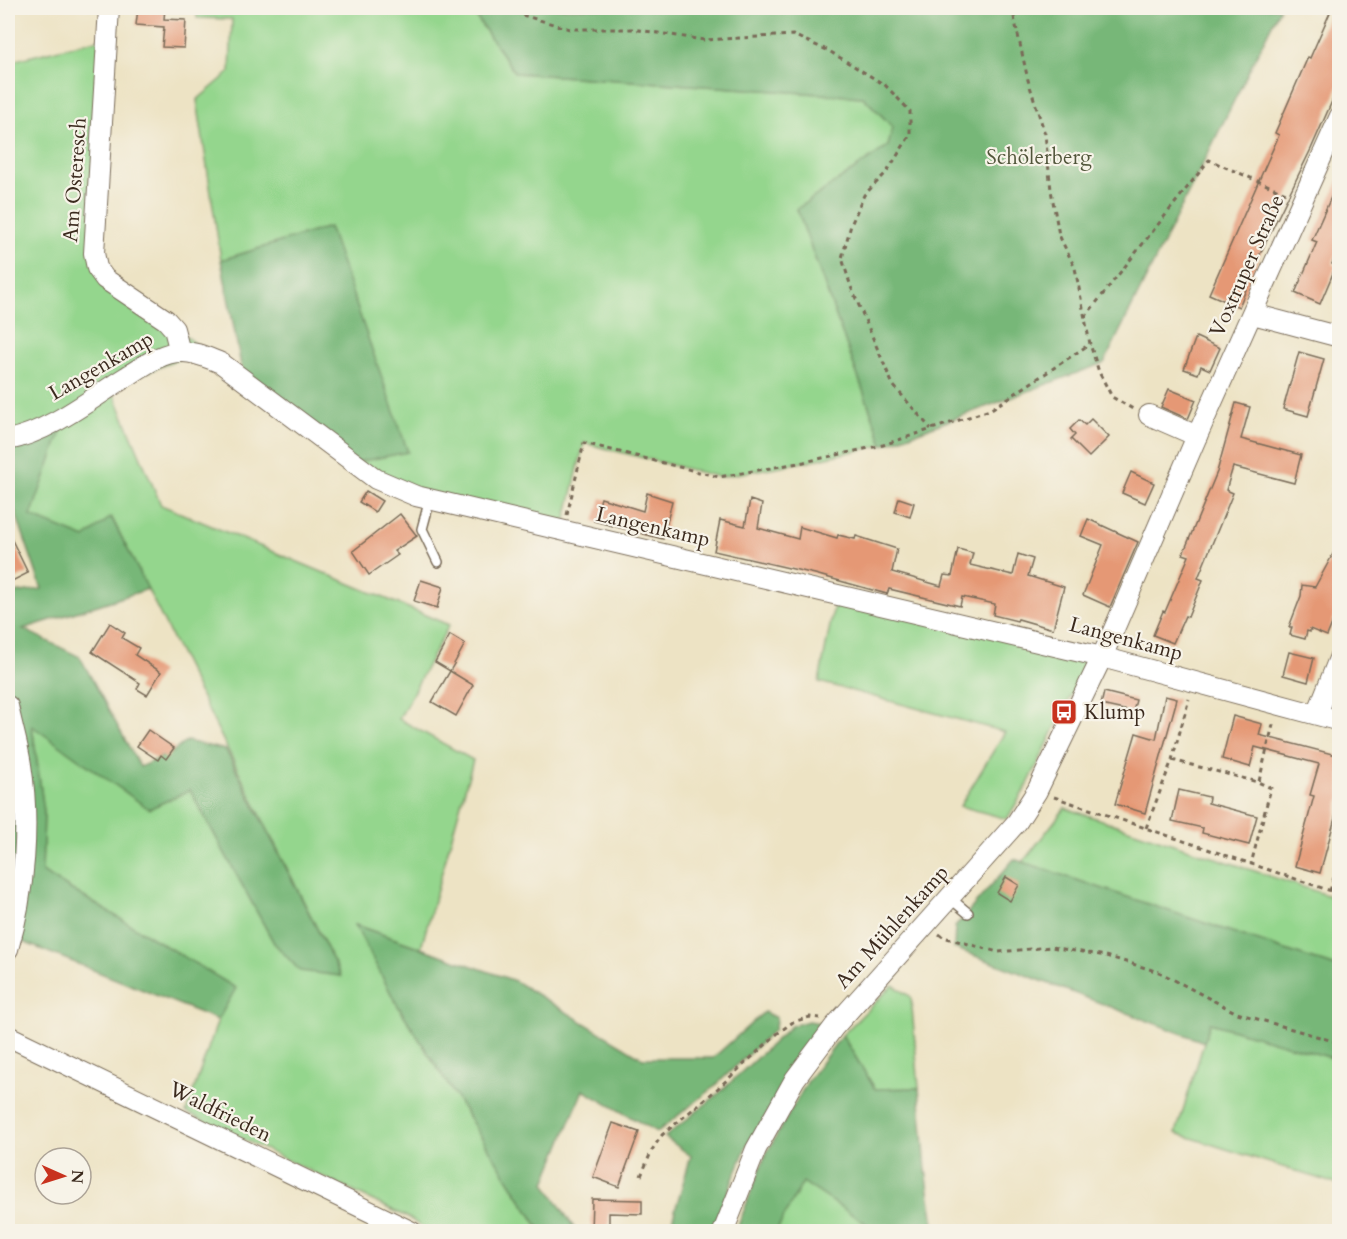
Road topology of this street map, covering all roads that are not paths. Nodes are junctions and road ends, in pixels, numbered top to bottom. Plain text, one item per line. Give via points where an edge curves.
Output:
1 (109, 8) edge
2 (1340, 116) edge
3 (1253, 314) junction
4 (1340, 337) edge
5 (180, 352) junction
6 (1149, 415) road end
7 (1197, 436) junction
8 (8, 440) edge
9 (430, 499) junction
10 (438, 562) dead end
11 (1340, 656) edge
12 (1102, 657) junction
13 (8, 706) edge
14 (1317, 714) junction
15 (1340, 721) edge
16 (950, 898) junction
17 (968, 913) dead end
18 (8, 949) edge
19 (8, 1036) edge
20 (412, 1232) edge
21 (723, 1232) edge

1 - 5 street, Am Osteresch via 94,254 105,279 174,329
2 - 3 street, Voxtruper Straße
3 - 4 street
3 - 7 street, Voxtruper Straße
5 - 8 street, Langenkamp via 166,354 36,431
5 - 9 street, Langenkamp via 221,363 376,479
6 - 7 street
7 - 12 street, Voxtruper Straße
9 - 10 lane via 422,529
9 - 12 street, Langenkamp
11 - 14 street
12 - 14 street, Langenkamp
12 - 16 street, Am Mühlenkamp via 1037,790 1017,822
13 - 18 street via 21,765 25,831 21,888
14 - 15 street, Langenkamp
16 - 17 lane
16 - 21 street, Am Mühlenkamp via 834,1027 795,1079 756,1149
19 - 20 street, Waldfrieden

